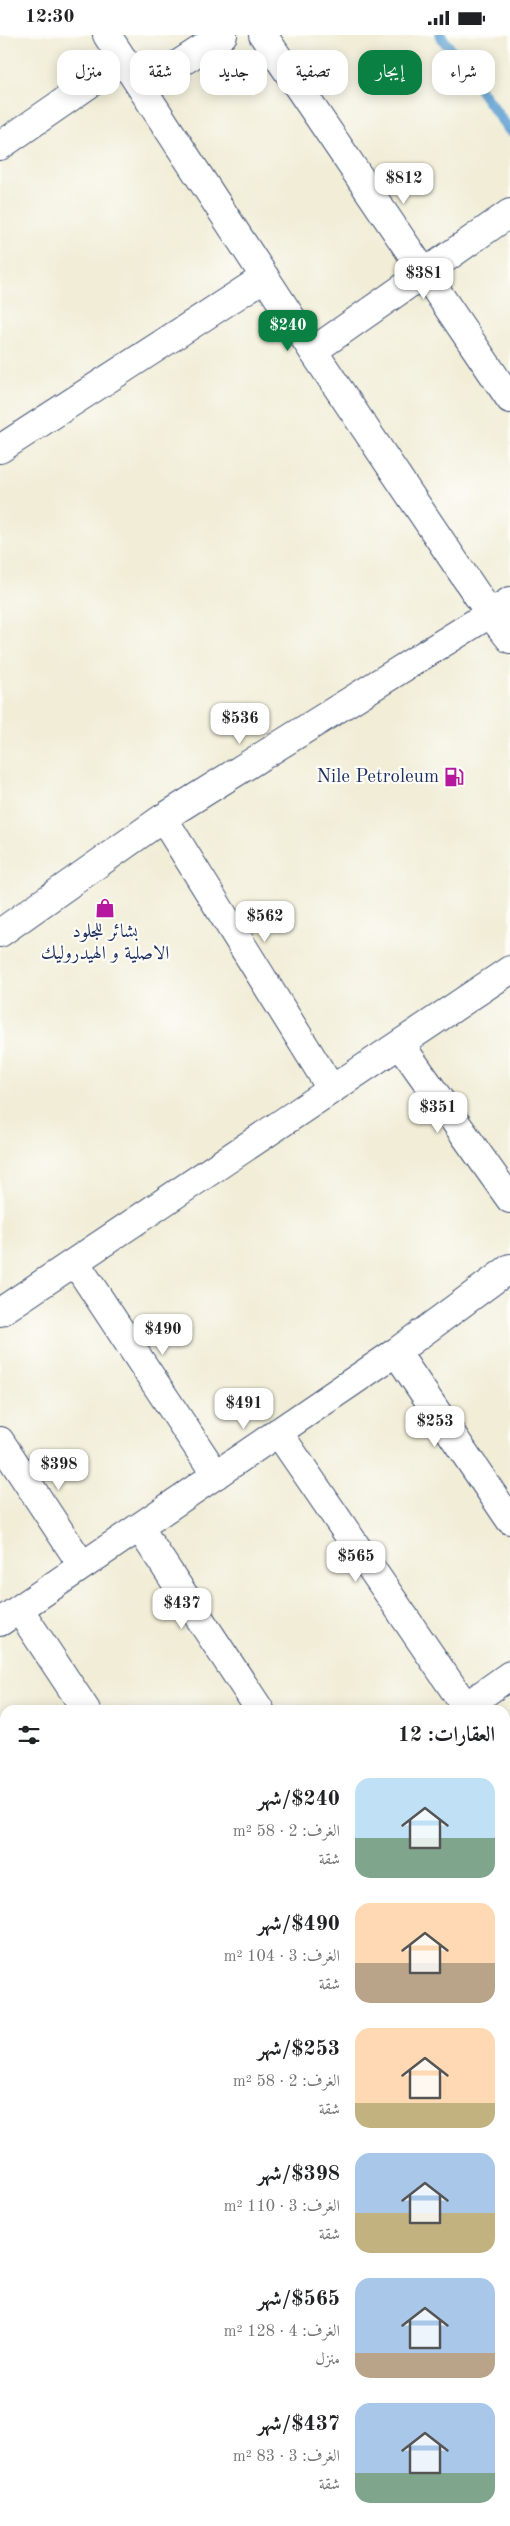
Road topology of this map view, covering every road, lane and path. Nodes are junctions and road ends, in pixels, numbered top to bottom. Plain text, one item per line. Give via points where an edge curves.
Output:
1 (107, 35) edge
2 (223, 35) edge
3 (263, 35) edge
4 (190, 57) edge
5 (124, 60) junction
6 (130, 69) edge
7 (147, 95) edge
8 (0, 146) edge
9 (510, 213) edge
10 (424, 274) junction
11 (265, 277) junction
12 (313, 351) junction
13 (510, 399) edge
14 (0, 449) edge
15 (500, 608) edge
16 (510, 639) edge
17 (163, 818) junction
18 (0, 933) edge
19 (510, 970) edge
20 (400, 1044) junction
21 (332, 1089) junction
22 (510, 1199) edge
23 (75, 1262) junction
24 (510, 1268) edge
25 (0, 1312) edge
26 (396, 1352) junction
27 (278, 1432) junction
28 (0, 1441) edge
29 (216, 1475) junction
30 (510, 1520) edge
31 (139, 1527) junction
32 (82, 1565) junction
33 (9, 1615) edge
34 (510, 1675) edge
35 (82, 1705) edge
36 (257, 1705) edge
37 (462, 1705) edge
38 (470, 1705) edge

1 - 5 street
2 - 4 street
3 - 10 street
5 - 6 street
5 - 8 street
7 - 11 street
9 - 10 street
10 - 12 street
10 - 13 street
11 - 12 street
11 - 14 street
12 - 15 street
15 - 16 street
15 - 17 street
17 - 18 street
17 - 21 street
19 - 20 street
20 - 21 street
20 - 22 street
21 - 23 street
23 - 25 street
23 - 29 street
24 - 26 street
26 - 27 street
26 - 30 street
27 - 29 street
27 - 37 street
28 - 32 street
29 - 31 street
31 - 32 street
31 - 36 street
32 - 33 street
33 - 35 street
34 - 38 street

